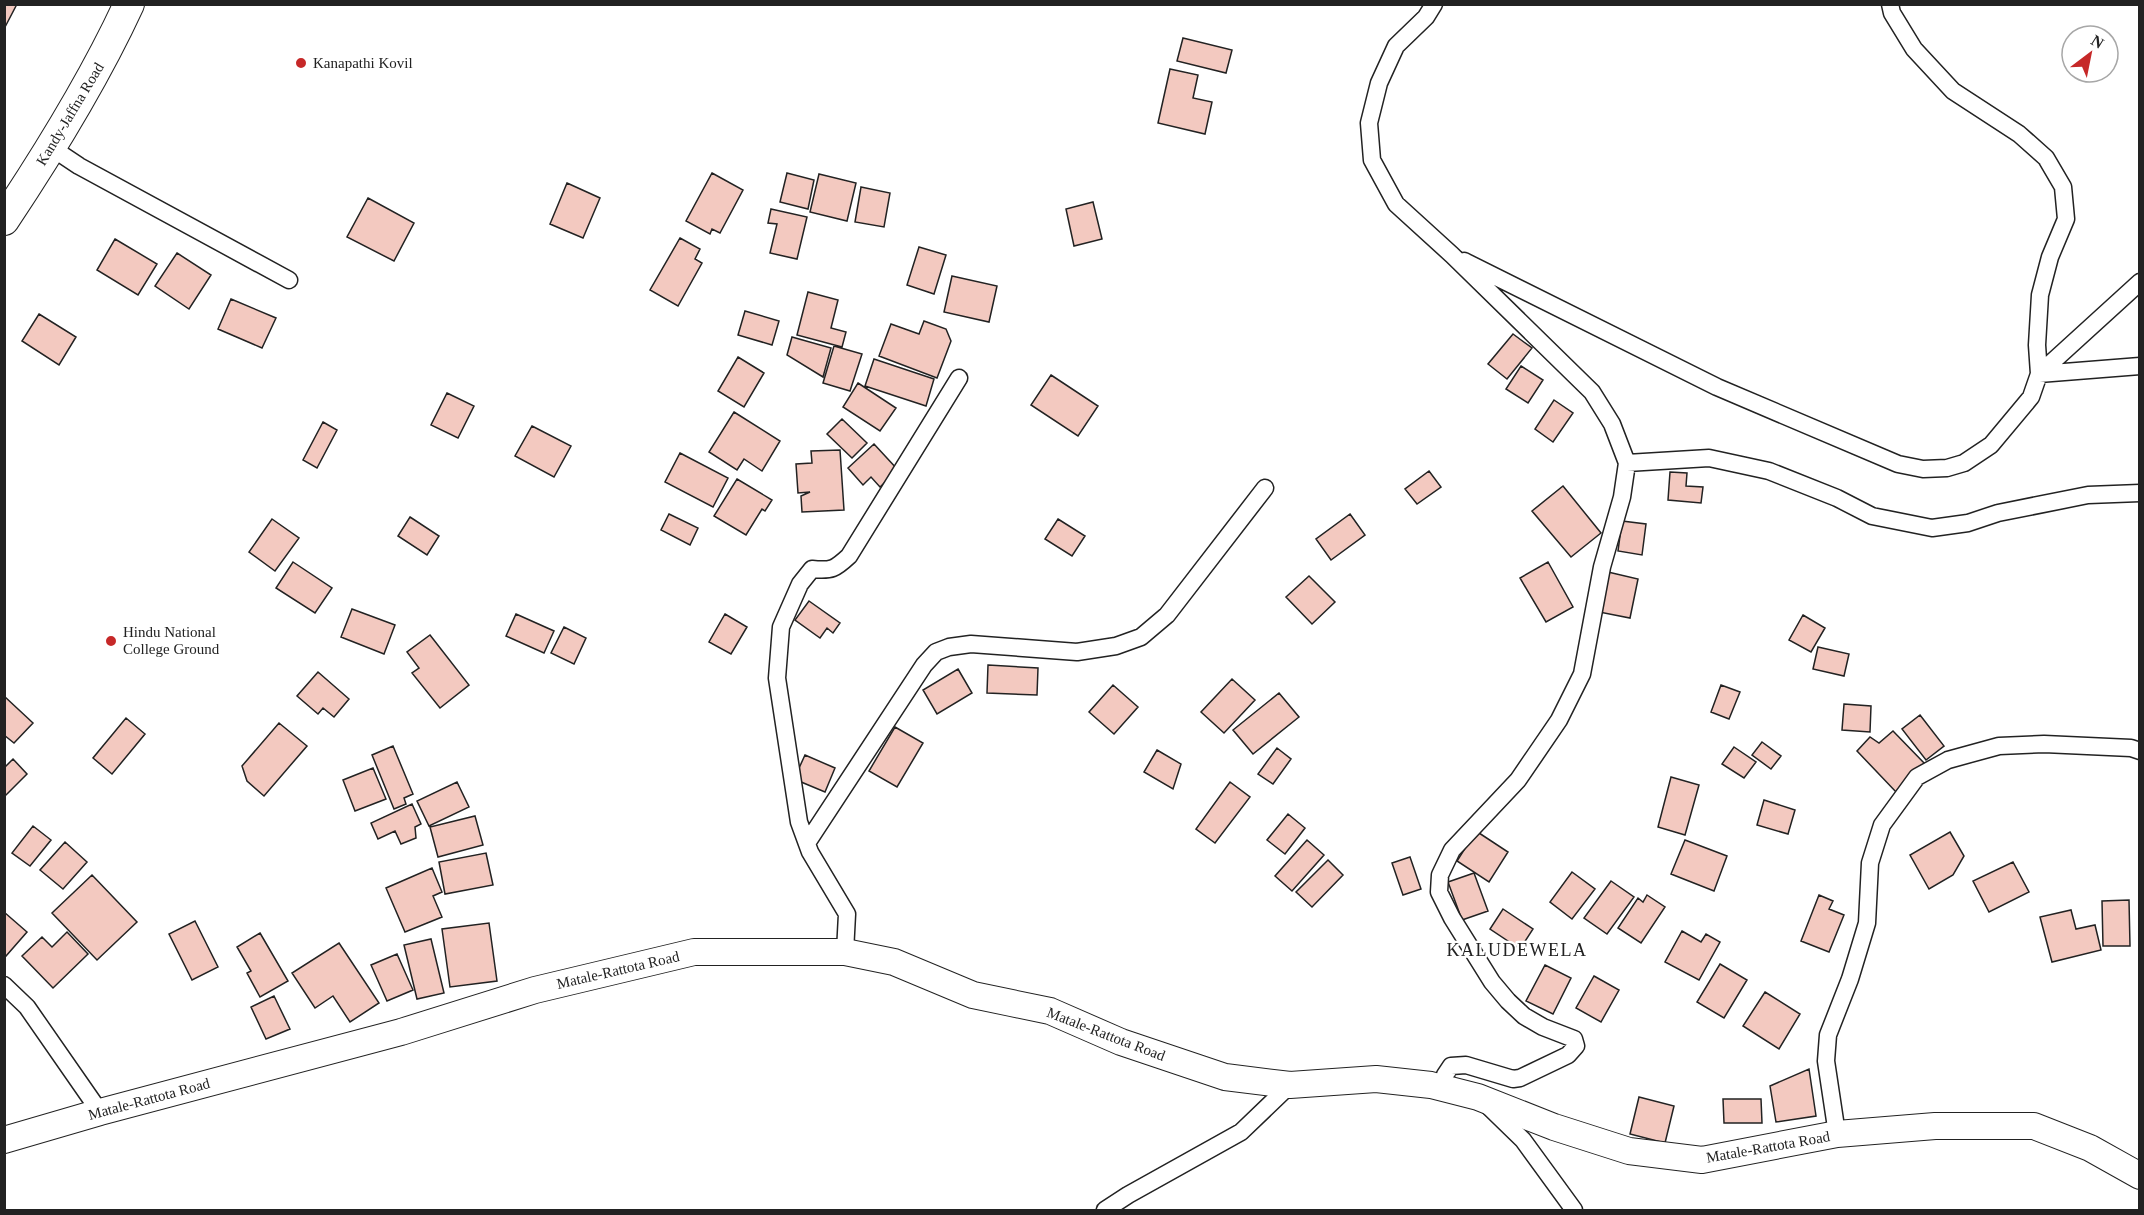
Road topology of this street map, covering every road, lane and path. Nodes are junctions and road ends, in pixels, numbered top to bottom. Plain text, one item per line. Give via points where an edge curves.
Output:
1 (129, 4) edge
2 (1434, 4) edge
3 (1890, 4) edge
4 (52, 148) junction
5 (4, 220) edge
6 (1452, 255) junction
7 (289, 280) dead end
8 (2139, 282) edge
9 (2139, 366) edge
10 (2039, 374) junction
11 (959, 378) dead end
12 (1627, 463) junction
13 (1265, 488) dead end
14 (2139, 493) edge
15 (2139, 751) edge
16 (807, 843) junction
17 (845, 952) junction
18 (4, 986) edge
19 (1290, 1085) junction
20 (1442, 1088) junction
21 (1478, 1097) junction
22 (100, 1112) junction
23 (1837, 1134) junction
24 (4, 1140) edge
25 (2139, 1176) edge
26 (1105, 1210) edge
27 (1574, 1210) edge

1 - 4 highway, Kandy-Jaffna Road via 107,52
2 - 6 street via 1396,46 1379,83 1369,123 1372,160 1396,204
3 - 10 street via 1914,49 1953,91 2028,142 2046,158 2063,187 2066,219 2040,295
4 - 5 highway, Kandy-Jaffna Road
4 - 7 street
6 - 10 street via 1717,387 1898,464 1923,469 1964,463 1991,445 2031,397
6 - 12 street via 1592,392 1612,424
8 - 10 street
9 - 10 street
11 - 16 street via 849,556 828,571 812,569 800,584 781,627 777,678 799,822
12 - 14 street via 1709,458 1768,471 1872,516 1932,528 2088,495
12 - 20 street via 1582,674 1558,720 1518,780 1452,850 1440,875 1439,892 1492,982 1524,1016 1568,1035 1576,1046 1568,1055 1520,1078 1466,1065 1451,1066
13 - 16 street via 1167,615 1141,637 1116,646 1077,652 971,644 936,652
15 - 23 street via 2044,744 1999,746 1948,760 1917,777 1882,825 1870,862 1867,923 1828,1035 1826,1060
16 - 17 street via 847,914
17 - 19 main road, Matale-Rattota Road via 894,962 973,995 1050,1011 1121,1042 1225,1077
17 - 22 main road, Matale-Rattota Road via 694,952 535,990 401,1032
18 - 22 street via 27,1007
19 - 20 main road, Matale-Rattota Road via 1376,1079
19 - 26 street via 1241,1132
20 - 21 main road, Matale-Rattota Road
21 - 23 main road, Matale-Rattota Road via 1629,1151 1702,1160
21 - 27 street via 1523,1140
22 - 24 main road, Matale-Rattota Road
23 - 25 main road, Matale-Rattota Road via 1935,1126 2034,1126 2090,1148

